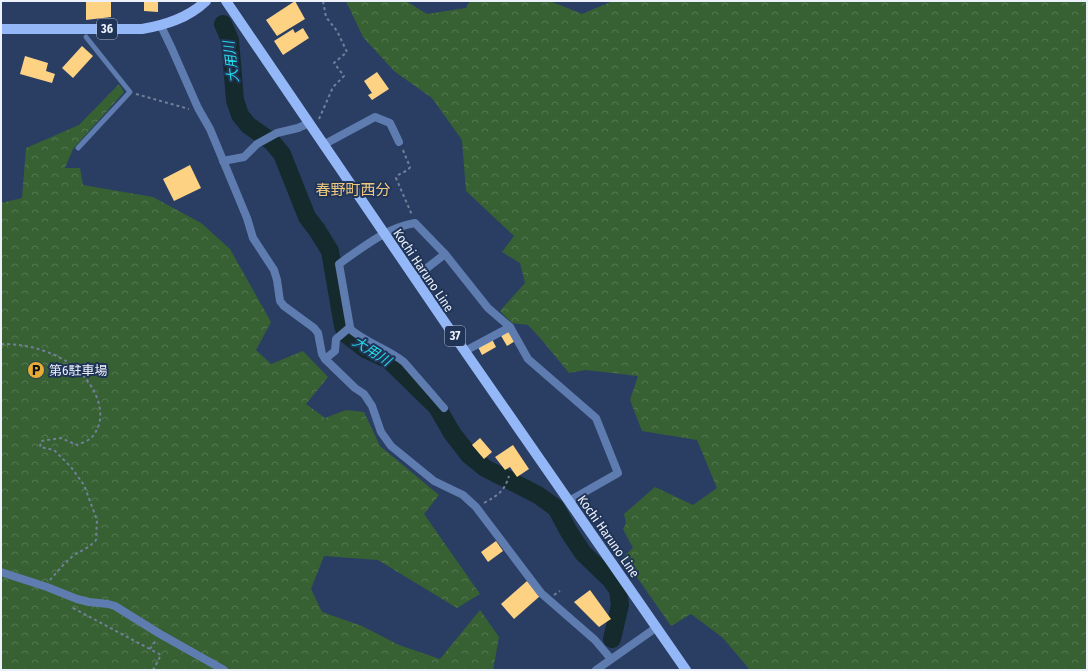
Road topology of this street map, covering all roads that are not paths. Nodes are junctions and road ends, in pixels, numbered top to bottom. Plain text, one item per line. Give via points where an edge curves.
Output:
1 (206, 1) edge
2 (226, 1) edge
3 (161, 26) junction
4 (1, 29) edge
5 (86, 37) dead end
6 (311, 127) junction
7 (399, 142) road end
8 (323, 145) junction
9 (78, 148) dead end
10 (223, 160) junction
11 (384, 233) junction
12 (445, 254) junction
13 (414, 278) junction
14 (510, 327) junction
15 (349, 328) junction
16 (464, 351) junction
17 (325, 359) junction
18 (444, 408) dead end
19 (569, 501) junction
20 (1, 572) edge
21 (656, 627) junction
22 (611, 659) junction
23 (224, 670) edge
24 (596, 670) edge
25 (686, 670) edge

1 - 3 main road, 36 via 197,10
2 - 6 main road, Kochi Haruno Line / 37
3 - 4 main road, 36 via 142,29
3 - 10 street
5 - 9 lane via 130,92
6 - 8 main road, Kochi Haruno Line / 37
6 - 10 street via 277,133 257,144 244,157
7 - 8 street via 390,122 375,118
8 - 11 main road, Kochi Haruno Line / 37
10 - 17 street via 253,238 274,270 280,301 318,333
11 - 12 street via 415,223
11 - 13 main road, Kochi Haruno Line / 37
11 - 15 street via 338,264
12 - 13 street
12 - 14 street via 488,308
13 - 16 main road, Kochi Haruno Line / 37
14 - 16 street
14 - 19 street via 528,359 596,418 618,473
15 - 17 street via 338,336 335,351
15 - 18 street via 358,336 404,362
16 - 19 main road, Kochi Haruno Line / 37
17 - 22 street via 364,394 372,406 381,432 391,446 434,481 464,495 541,592 595,640
19 - 21 main road, Kochi Haruno Line / 37
20 - 23 street via 77,599 115,606
21 - 22 street
21 - 25 main road, Kochi Haruno Line / 37
22 - 24 street

